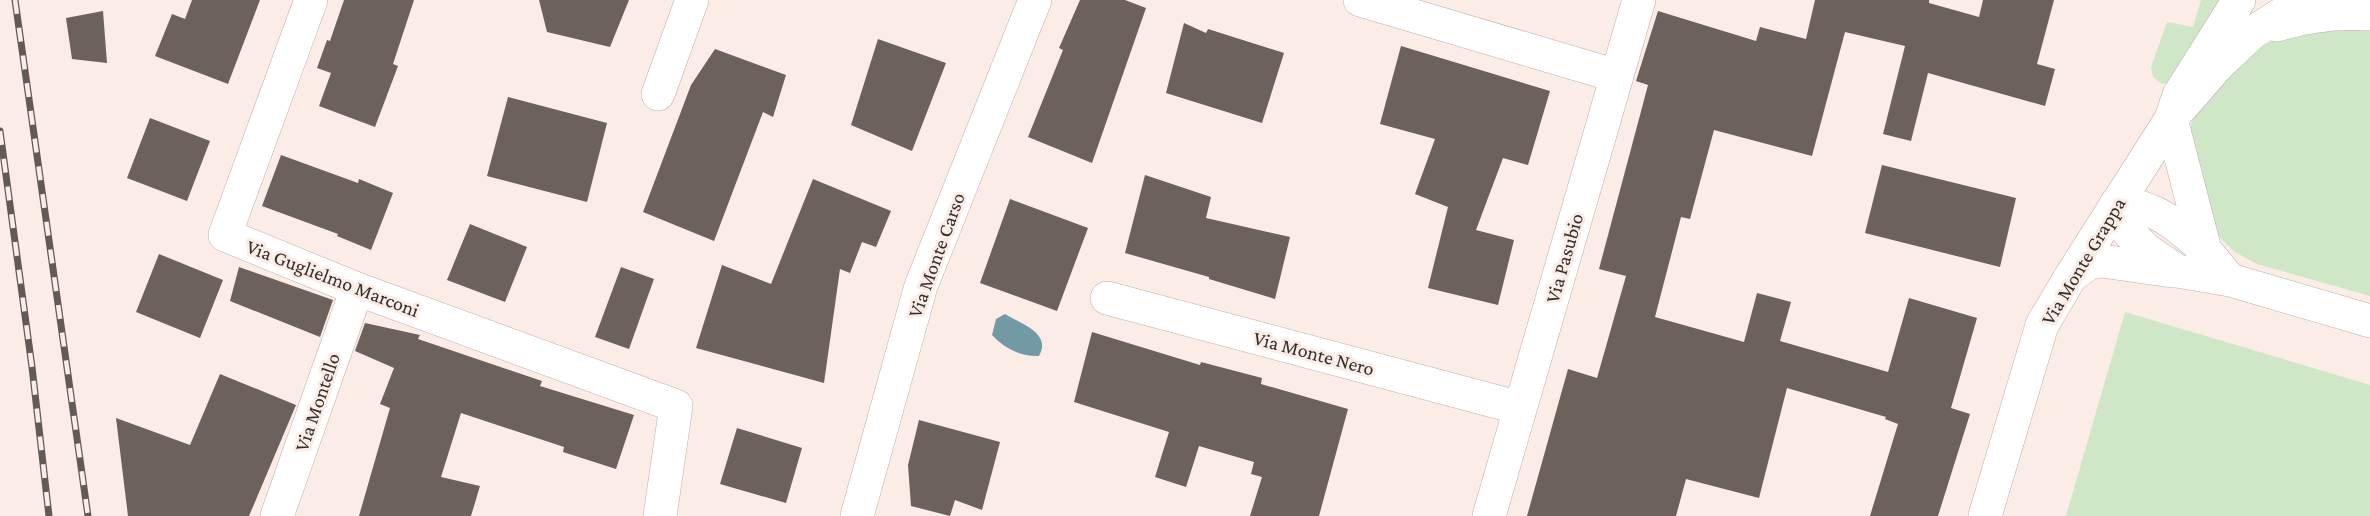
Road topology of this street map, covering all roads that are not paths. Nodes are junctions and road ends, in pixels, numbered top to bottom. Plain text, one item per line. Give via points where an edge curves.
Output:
1 (311, 0) edge
2 (692, 0) edge
3 (1035, 0) edge
4 (1360, 0) edge
5 (1639, 0) edge
6 (2239, 0) edge
7 (2304, 0) edge
8 (2370, 15) edge
9 (2252, 33) junction
10 (1617, 76) junction
11 (658, 94) dead end
12 (2171, 119) junction
13 (2117, 203) junction
14 (2205, 250) junction
15 (2176, 271) junction
16 (2071, 276) junction
17 (2230, 280) junction
18 (357, 289) junction
19 (1107, 298) dead end
20 (2370, 321) edge
21 (1520, 408) junction
22 (277, 516) edge
23 (660, 516) edge
24 (857, 516) edge
25 (1489, 516) edge
26 (1985, 516) edge

1 - 18 street, Via Guglielmo Marconi via 225,236
2 - 11 street
3 - 24 street, Via Monte Carso via 921,286
4 - 10 street
5 - 10 street, Via Pasubio
6 - 12 street, Via Monte Grappa via 2179,95
7 - 9 street, Via Monte Grappa
8 - 9 street, Via Monte Grappa via 2302,17
9 - 12 street, Via Monte Grappa
10 - 21 street, Via Pasubio
12 - 13 street, Via Monte Grappa
12 - 14 street
13 - 14 street via 2137,205 2169,219
13 - 15 street via 2125,228 2145,249
13 - 16 street, Via Monte Grappa
14 - 17 street
15 - 16 street via 2102,261 2089,263
15 - 17 street
16 - 26 street, Via Monte Grappa via 2042,325
17 - 20 street
18 - 22 street, Via Montello
18 - 23 street, Via Guglielmo Marconi via 676,406
19 - 21 street, Via Monte Nero
21 - 25 street, Via Pasubio

